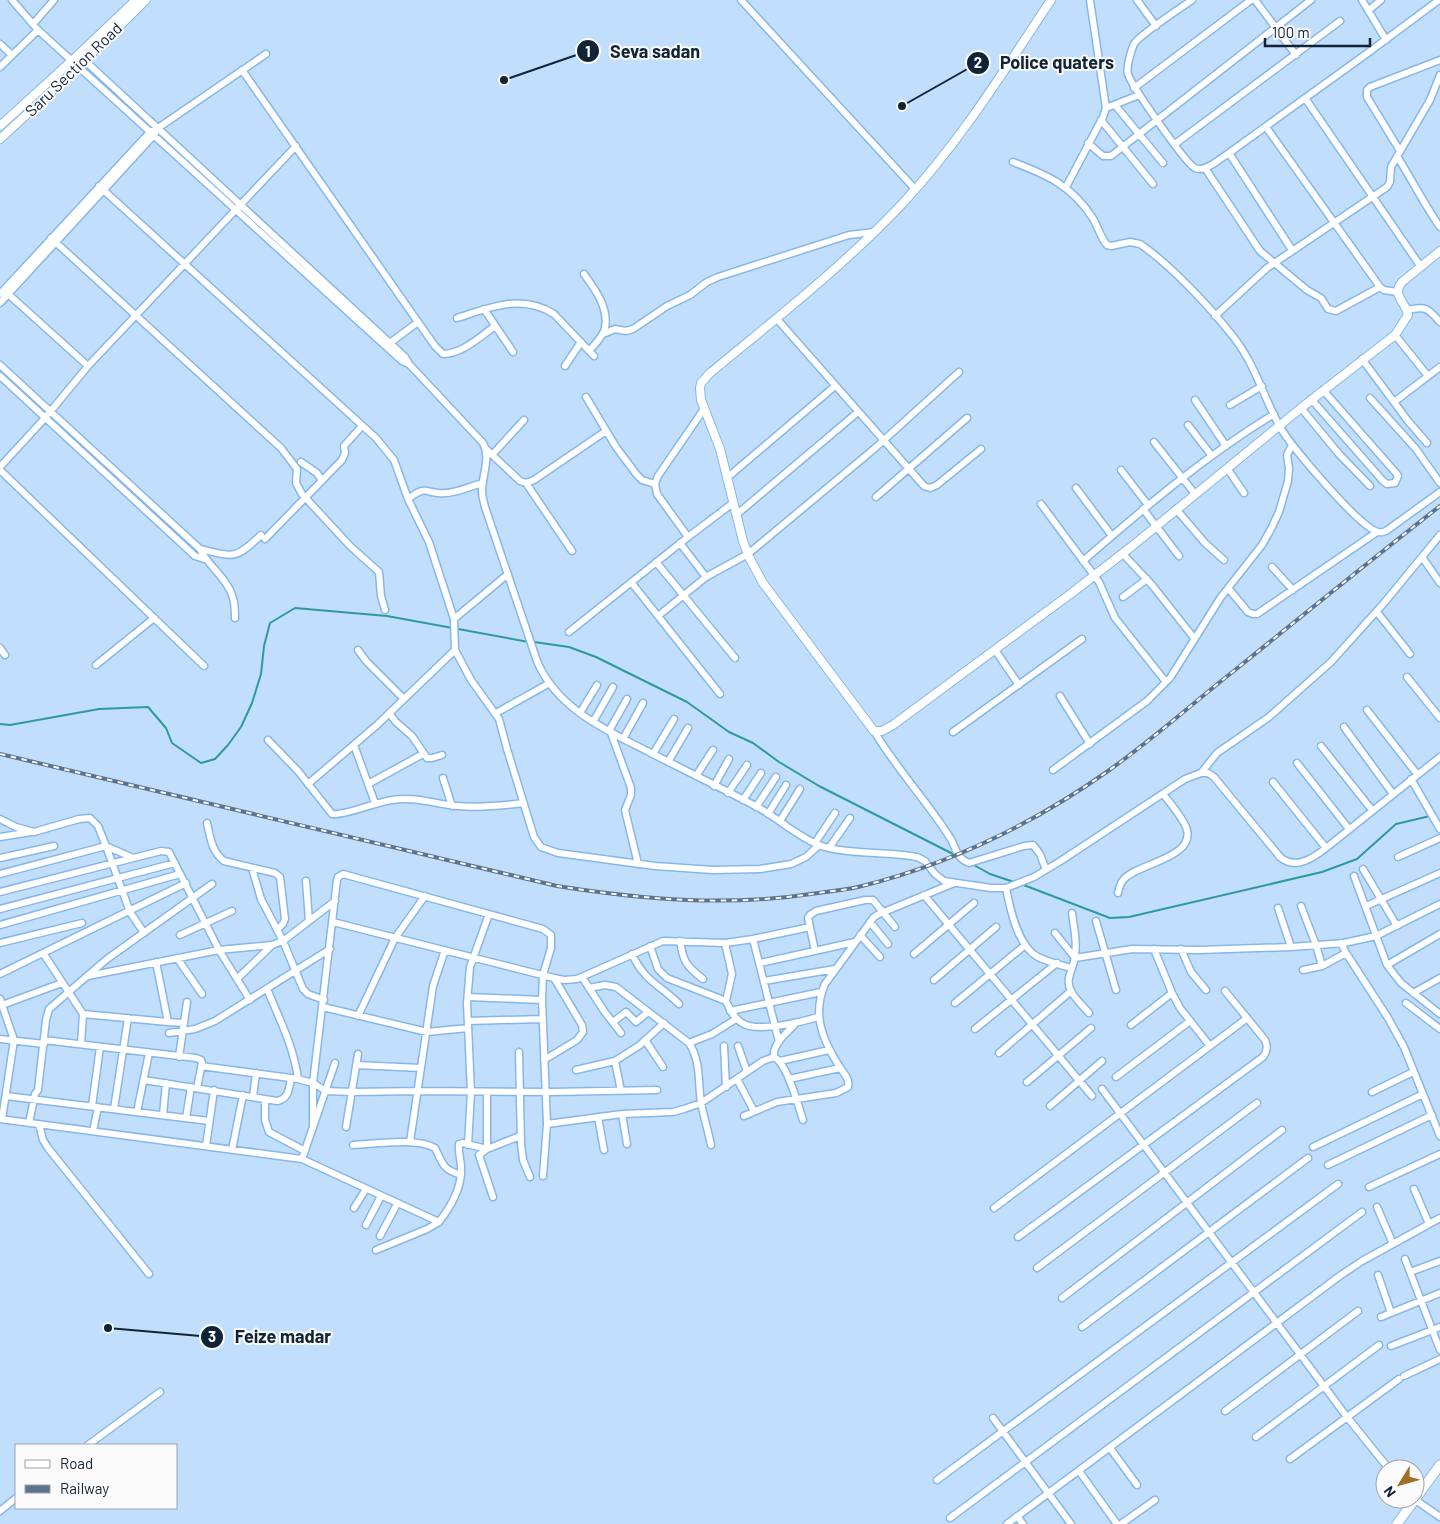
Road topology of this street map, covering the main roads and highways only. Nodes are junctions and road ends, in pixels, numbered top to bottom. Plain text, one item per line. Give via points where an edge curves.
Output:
1 (1440, 1465) edge
2 (1425, 1485) edge
3 (1407, 1509) edge
4 (1397, 1524) edge

1 - 2 main road
3 - 4 main road

